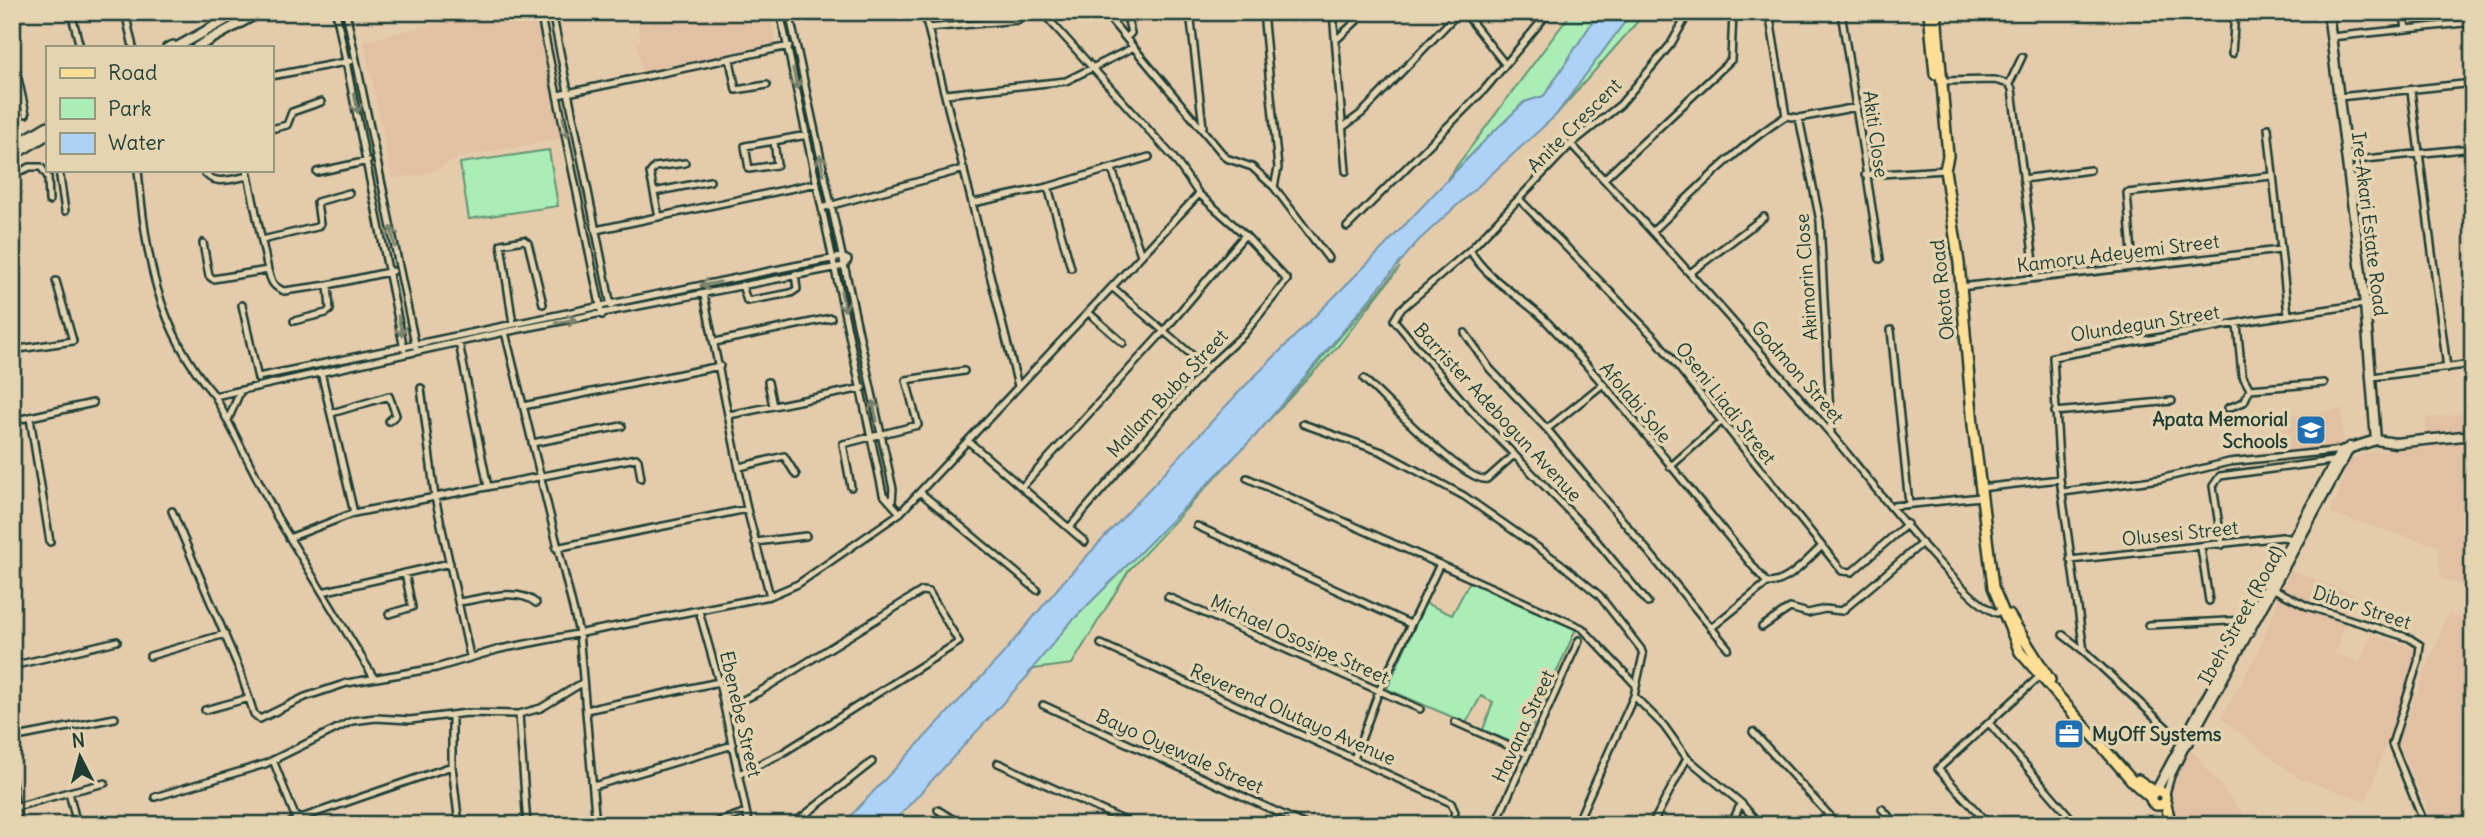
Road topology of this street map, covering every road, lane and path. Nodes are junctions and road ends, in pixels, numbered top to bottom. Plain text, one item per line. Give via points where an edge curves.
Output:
1 (71, 12) edge
2 (125, 12) edge
3 (240, 12) edge
4 (260, 12) edge
5 (336, 12) edge
6 (346, 12) edge
7 (540, 12) edge
8 (552, 12) edge
9 (780, 12) edge
10 (789, 12) edge
11 (925, 12) edge
12 (1042, 12) edge
13 (1113, 12) edge
14 (1126, 12) edge
15 (1190, 12) edge
16 (1263, 12) edge
17 (1333, 12) edge
18 (1366, 12) edge
19 (1459, 12) edge
20 (1464, 12) edge
21 (1549, 12) edge
22 (1689, 12) edge
23 (1733, 12) edge
24 (1769, 12) edge
25 (1842, 12) edge
26 (1929, 12) edge
27 (1936, 12) edge
28 (2235, 12) edge
29 (2328, 12) edge
30 (2403, 12) edge
31 (1105, 14) edge
32 (1018, 20) dead end
33 (2473, 22) edge
34 (928, 28) junction
35 (2406, 28) junction
36 (2332, 37) junction
37 (1126, 38) junction
38 (1336, 40) junction
39 (796, 45) junction
40 (80, 46) edge
41 (133, 46) edge
42 (178, 46) edge
43 (199, 46) edge
44 (788, 47) junction
45 (1132, 48) junction
46 (12, 52) edge
47 (2232, 54) dead end
48 (2022, 57) dead end
49 (357, 60) junction
50 (730, 60) junction
51 (348, 61) junction
52 (1504, 64) junction
53 (1093, 69) junction
54 (273, 76) edge
55 (1941, 81) junction
56 (2473, 83) edge
57 (2009, 84) junction
58 (767, 85) dead end
59 (2411, 91) junction
60 (568, 93) junction
61 (946, 94) junction
62 (558, 95) junction
63 (2339, 97) junction
64 (321, 102) dead end
65 (1857, 107) junction
66 (26, 114) dead end
67 (1786, 116) junction
68 (1799, 118) junction
69 (46, 127) edge
70 (1203, 127) junction
71 (1343, 127) junction
72 (273, 128) edge
73 (2268, 128) dead end
74 (807, 135) junction
75 (46, 136) edge
76 (774, 141) junction
77 (1571, 144) junction
78 (12, 147) edge
79 (2473, 148) edge
80 (2420, 154) junction
81 (12, 156) edge
82 (1149, 157) dead end
83 (368, 161) junction
84 (2346, 161) junction
85 (685, 163) dead end
86 (964, 169) junction
87 (1112, 169) junction
88 (1945, 170) junction
89 (2090, 170) dead end
90 (1346, 171) dead end
91 (59, 172) edge
92 (138, 172) edge
93 (204, 172) edge
94 (317, 172) dead end
95 (247, 173) edge
96 (12, 175) edge
97 (1865, 175) junction
98 (2271, 176) junction
99 (2023, 178) junction
100 (1604, 179) junction
101 (710, 181) dead end
102 (817, 183) junction
103 (1048, 187) junction
104 (1274, 187) junction
105 (654, 192) junction
106 (349, 193) dead end
107 (1199, 194) junction
108 (49, 201) dead end
109 (1521, 201) junction
110 (973, 204) junction
111 (825, 207) junction
112 (65, 211) dead end
113 (659, 217) junction
114 (1764, 217) dead end
115 (1347, 227) dead end
116 (596, 230) junction
117 (1652, 232) junction
118 (1245, 235) junction
119 (261, 240) junction
120 (203, 243) dead end
121 (1470, 250) junction
122 (2280, 250) junction
123 (1142, 255) junction
124 (842, 257) junction
125 (1328, 258) dead end
126 (834, 259) junction
127 (1880, 259) dead end
128 (844, 266) junction
129 (2133, 266) junction
130 (835, 267) junction
131 (1071, 268) dead end
132 (268, 270) junction
133 (399, 270) junction
134 (390, 272) junction
135 (1690, 273) junction
136 (795, 274) junction
137 (2036, 278) junction
138 (56, 281) dead end
139 (328, 285) junction
140 (742, 285) junction
141 (1112, 287) junction
142 (1960, 287) junction
143 (704, 295) junction
144 (610, 303) junction
145 (543, 304) dead end
146 (2365, 304) junction
147 (242, 305) dead end
148 (600, 305) junction
149 (612, 313) junction
150 (1089, 313) junction
151 (602, 315) junction
152 (2288, 315) junction
153 (831, 318) dead end
154 (294, 321) dead end
155 (2237, 324) junction
156 (514, 327) junction
157 (1891, 330) dead end
158 (505, 332) junction
159 (1163, 332) junction
160 (1465, 333) dead end
161 (715, 342) junction
162 (459, 343) junction
163 (1123, 343) dead end
164 (416, 348) junction
165 (12, 350) edge
166 (405, 351) junction
167 (2473, 364) edge
168 (720, 366) junction
169 (1207, 368) junction
170 (2447, 368) junction
171 (964, 371) dead end
172 (321, 372) junction
173 (258, 377) junction
174 (2372, 377) junction
175 (1364, 379) dead end
176 (768, 382) dead end
177 (2324, 383) dead end
178 (1602, 384) junction
179 (259, 386) junction
180 (870, 386) junction
181 (1018, 386) junction
182 (421, 388) dead end
183 (862, 388) junction
184 (2250, 389) junction
185 (240, 392) junction
186 (215, 396) junction
187 (2172, 401) dead end
188 (93, 403) dead end
189 (773, 405) junction
190 (523, 406) junction
191 (2228, 408) dead end
192 (2055, 412) junction
193 (332, 413) junction
194 (729, 415) junction
195 (30, 418) junction
196 (228, 420) junction
197 (12, 421) edge
198 (389, 421) dead end
199 (1721, 422) junction
200 (1303, 424) dead end
201 (622, 426) dead end
202 (1547, 429) junction
203 (1831, 434) junction
204 (2473, 435) edge
205 (880, 436) junction
206 (871, 438) junction
207 (2376, 440) junction
208 (968, 441) junction
209 (532, 443) junction
210 (2343, 453) junction
211 (1514, 455) junction
212 (740, 467) junction
213 (1670, 467) junction
214 (796, 475) dead end
215 (538, 477) junction
216 (641, 478) dead end
217 (1247, 478) dead end
218 (2060, 478) junction
219 (488, 487) junction
220 (850, 487) dead end
221 (1022, 487) junction
222 (2063, 492) junction
223 (1981, 493) junction
224 (920, 494) junction
225 (435, 497) junction
226 (892, 502) junction
227 (1909, 504) junction
228 (1893, 506) junction
229 (747, 509) junction
230 (172, 511) dead end
231 (354, 513) junction
232 (900, 513) junction
233 (1907, 524) junction
234 (1197, 526) dead end
235 (1069, 528) junction
236 (806, 536) dead end
237 (289, 538) junction
238 (2294, 539) junction
239 (50, 542) dead end
240 (755, 542) junction
241 (1085, 542) dead end
242 (1922, 543) junction
243 (2221, 545) junction
244 (556, 548) junction
245 (1820, 548) junction
246 (2201, 548) junction
247 (2070, 560) junction
248 (450, 564) junction
249 (1440, 564) junction
250 (1991, 564) junction
251 (405, 573) junction
252 (1768, 583) junction
253 (2274, 589) junction
254 (1037, 590) dead end
255 (322, 592) junction
256 (770, 596) junction
257 (1168, 597) dead end
258 (2209, 601) dead end
259 (459, 602) junction
260 (536, 603) dead end
261 (1648, 603) dead end
262 (2000, 609) junction
263 (699, 611) junction
264 (389, 614) dead end
265 (2248, 620) junction
266 (1410, 624) junction
267 (2148, 625) dead end
268 (1762, 627) dead end
269 (1711, 628) junction
270 (579, 633) junction
271 (225, 634) junction
272 (2063, 635) dead end
273 (1579, 640) dead end
274 (117, 641) dead end
275 (1101, 643) dead end
276 (1728, 648) dead end
277 (2084, 651) junction
278 (150, 656) dead end
279 (470, 656) junction
280 (12, 666) edge
281 (2040, 677) junction
282 (374, 678) junction
283 (719, 682) junction
284 (582, 683) junction
285 (1634, 684) junction
286 (1379, 691) junction
287 (1634, 696) junction
288 (249, 698) junction
289 (1043, 705) dead end
290 (725, 709) junction
291 (1420, 709) dead end
292 (205, 710) dead end
293 (586, 710) junction
294 (519, 714) junction
295 (452, 715) junction
296 (115, 718) dead end
297 (1455, 722) dead end
298 (1989, 723) junction
299 (1753, 732) dead end
300 (12, 738) edge
301 (2185, 741) junction
302 (733, 745) junction
303 (1527, 754) junction
304 (1687, 758) junction
305 (1354, 759) junction
306 (273, 760) junction
307 (872, 762) dead end
308 (998, 763) dead end
309 (452, 766) junction
310 (739, 774) junction
311 (12, 781) edge
312 (105, 783) dead end
313 (594, 786) junction
314 (69, 792) junction
315 (2154, 796) junction
316 (155, 797) dead end
317 (2165, 799) junction
318 (1741, 803) junction
319 (16, 807) junction
320 (1882, 808) dead end
321 (938, 810) dead end
322 (746, 812) junction
323 (298, 818) junction
324 (2473, 823) edge
325 (18, 825) edge
326 (78, 825) edge
327 (287, 825) edge
328 (459, 825) edge
329 (527, 825) edge
330 (596, 825) edge
331 (709, 825) edge
332 (749, 825) edge
333 (792, 825) edge
334 (962, 825) edge
335 (1134, 825) edge
336 (1306, 825) edge
337 (1451, 825) edge
338 (1495, 825) edge
339 (1576, 825) edge
340 (1653, 825) edge
341 (1731, 825) edge
342 (1760, 825) edge
343 (1818, 825) edge
344 (1897, 825) edge
345 (1989, 825) edge
346 (2077, 825) edge
347 (2166, 825) edge
348 (2171, 825) edge
349 (2425, 825) edge
350 (2463, 825) edge

1 - 40 street
2 - 41 street
3 - 42 street
4 - 43 street
5 - 51 street
6 - 49 street
7 - 62 street
8 - 60 street
9 - 44 street
10 - 39 street
11 - 34 street
12 - 53 street
13 - 31 street
14 - 37 street via 1131,33
15 - 70 street
16 - 104 street via 1278,162
17 - 38 street
18 - 38 street
19 - 71 street
20 - 52 street
21 - 52 street
22 - 77 street, Anite Crescent via 1671,44 1620,105
23 - 100 street via 1731,60
24 - 67 street
25 - 65 street, Akiti Close
26 - 88 main road
27 - 55 main road, Okota Road
28 - 47 street
29 - 36 street, Ire-Akari Estate Road
30 - 35 street
31 - 37 street
32 - 34 street
33 - 35 street
34 - 61 street
35 - 36 street
36 - 63 street, Ire-Akari Estate Road
37 - 45 street
38 - 71 street
39 - 44 street
111 -> 39 street via 816,131
44 - 50 street
44 -> 74 street
45 - 53 street
45 - 70 street
46 - 66 street
48 - 57 street
49 - 51 street
133 -> 49 street
50 - 58 street via 736,90
50 - 60 street
51 - 54 street
51 -> 83 street
52 - 115 street via 1485,89
53 - 61 street via 1066,81
53 - 107 street via 1173,157
55 - 57 street
55 - 88 main road, Okota Road via 1948,156
56 - 59 street
57 - 99 street
59 - 63 street
59 - 80 street
60 - 62 street
60 - 116 street
61 - 86 street
62 -> 148 street
63 - 84 street, Ire-Akari Estate Road
64 - 72 street via 298,109 290,114 287,125
65 - 68 street
65 - 97 street, Akiti Close
67 - 68 street
67 - 117 street via 1743,146
68 - 203 street, Akimorin Close via 1820,221
69 - 78 street
70 - 104 street via 1226,158 1252,167
71 - 90 street
73 - 98 street
74 - 76 street
74 - 102 street
75 - 81 street
76 - 76 street via 745,146 749,169 777,165
77 - 100 street, Godmon Street
77 - 109 street, Anite Crescent
79 - 80 street
80 - 84 street
80 - 170 street
82 - 87 street
83 - 94 street
83 - 134 street
84 - 146 street, Ire-Akari Estate Road
85 - 105 street via 652,169
86 - 110 street
86 - 111 street
87 - 103 street
87 - 123 street
88 - 97 street
88 - 142 main road, Okota Road
89 - 99 street
91 - 112 street
92 - 186 street via 149,265 164,318
93 - 95 street via 216,181
95 - 119 street
96 - 108 street via 41,167 48,177
97 - 127 street, Akiti Close
98 - 122 street
98 - 129 street via 2127,193
99 - 137 street
100 - 117 street, Godmon Street
101 - 105 street
102 - 111 street
102 - 113 street
103 - 110 street
103 - 131 street
104 - 125 street
105 - 113 street
106 - 119 street via 319,200 317,227
107 - 118 street
107 - 123 street
109 - 121 street, Anite Crescent
109 - 199 street, Oseni Liadi Street via 1655,338
110 - 181 street
111 - 124 street
111 - 126 street
113 - 116 street
114 - 135 street
116 - 144 street
117 - 135 street, Godmon Street
118 - 159 street
118 - 169 street, Mallam Buba Street via 1287,281 1244,334
119 - 132 street
120 - 132 street via 213,279
121 - 178 street, Afolabi Sole via 1546,320
121 - 211 street, Barrister Adebogun Avenue via 1394,320
122 - 129 street, Kamoru Adeyemi Street
122 - 152 street
123 - 141 street
124 - 126 street
124 - 128 street
126 - 130 street
126 -> 144 street
128 - 130 street
128 - 180 street
129 - 137 street, Kamoru Adeyemi Street
130 - 136 street
130 -> 183 street
132 - 139 street via 272,284 284,290
133 - 134 street
133 - 164 street
134 - 139 street
134 -> 166 street
135 - 203 street, Godmon Street
136 - 140 street
136 - 140 street via 797,289 791,293 747,301
137 - 142 street, Kamoru Adeyemi Street
138 - 165 street via 73,341
139 - 154 street via 330,310
140 - 143 street
141 - 150 street
141 - 159 street
142 - 223 main road, Okota Road
143 - 149 street
143 - 161 street
144 - 148 street
144 - 149 street
145 - 156 street via 528,243 501,244
146 - 152 street, Olundegun Street
146 - 174 street, Ire-Akari Estate Road
147 - 173 street
148 - 151 street
148 - 156 street
149 - 151 street
150 - 163 street
150 - 181 street
156 -> 151 street
152 - 155 street, Olundegun Street
153 - 161 street
155 - 184 street via 2242,375
155 - 192 street, Olundegun Street via 2054,355
156 - 158 street
156 - 164 street
157 - 227 street
158 - 162 street
158 - 190 street
159 - 169 street
159 - 221 street
160 - 202 street via 1490,369
161 - 168 street
162 - 164 street
162 - 219 street
164 - 166 street
166 - 172 street
166 - 173 street
167 - 170 street
168 - 190 street
168 - 194 street
169 - 235 street, Mallam Buba Street
170 - 174 street
171 - 205 street via 906,380 918,425
172 - 179 street
172 - 193 street
173 - 179 street
174 - 207 street, Ire-Akari Estate Road
175 - 211 street via 1450,461 1478,480 1487,479
176 - 189 street
177 - 184 street
178 - 202 street
178 - 213 street, Afolabi Sole
179 - 185 street
180 - 183 street
205 -> 180 street
181 - 208 street
182 - 225 street
183 - 189 street
183 - 206 street
184 - 191 street via 2244,402
185 - 186 street
185 - 196 street
186 - 196 street
187 - 192 street
188 - 195 street
189 - 194 street
190 - 209 street
192 - 218 street, Olundegun Street
193 - 198 street via 389,396 396,415
193 - 231 street
194 - 212 street
195 - 197 street
195 - 239 street
196 - 237 street
199 - 213 street
199 - 245 street, Oseni Liadi Street
200 - 285 street via 1382,452 1444,485 1560,563 1599,595 1641,649
201 - 209 street
202 - 269 street
203 - 228 street, Godmon Street
204 - 207 street via 2395,443
205 - 206 street
205 - 226 street
206 - 220 street via 843,444
206 - 226 street via 883,494
207 - 210 street
208 - 221 street
208 - 224 street
209 - 215 street
210 - 222 street via 2218,464 2160,479
210 - 238 street, Ibeh Street (Road)
210 - 243 street via 2220,476 2213,486
210 - 253 street, Ibeh Street (Road)
211 - 261 street, Barrister Adebogun Avenue via 1591,534
212 - 214 street via 784,456
212 - 229 street
213 - 252 street, Afolabi Sole
215 - 216 street via 635,458
215 - 219 street
215 - 244 street
217 - 249 street
218 - 222 street, Olundegun Street
218 - 223 street
219 - 225 street
221 - 235 street
222 - 247 street, Olundegun Street
223 - 227 street
223 - 250 main road, Okota Road
224 - 232 street
224 - 254 street
225 - 231 street
225 - 248 street
226 - 232 street
227 - 228 street
228 - 233 street, Godmon Street
229 - 240 street
229 - 244 street
230 - 271 street
231 - 237 street
232 - 256 street via 798,584
233 - 242 street, Godmon Street
233 - 245 street, Oseni Liadi Street via 1850,573 1842,571
234 - 266 street
235 - 241 street
236 - 240 street
237 - 255 street
238 - 243 street, Olusesi Street
238 - 265 street, Ibeh Street (Road)
240 - 256 street
242 - 262 street, Godmon Street via 1989,611
242 - 268 street via 1842,611 1808,613 1790,608
243 - 246 street, Olusesi Street
244 - 270 street
245 - 252 street via 1787,577
246 - 247 street, Olusesi Street
246 - 258 street
247 - 277 street, Olundegun Street
248 - 251 street
248 - 259 street
249 - 266 street
249 - 285 street via 1582,628
250 - 262 main road, Okota Road
250 - 315 main road, Okota Road via 2002,600 2040,667
251 - 255 street
251 - 264 street via 412,607
252 - 269 street
253 - 301 street, Ibeh Street (Road)
253 - 349 street, Dibor Street via 2307,606 2420,645 2392,744
255 - 282 street
256 - 263 street
257 - 286 street, Michael Ososipe Street
259 - 260 street via 510,595 527,596
259 - 279 street
262 - 281 main road, Okota Road via 2020,652
263 - 270 street
263 - 283 street, Ebenebe Street
265 - 267 street
265 - 301 street, Ibeh Street (Road)
266 - 286 street
269 - 276 street
270 - 279 street
270 - 284 street
271 - 278 street
271 - 288 street
272 - 277 street
273 - 303 street, Havana Street
274 - 280 street
275 - 305 street, Reverend Olutayo Avenue
277 - 301 street
279 - 282 street via 436,668
281 - 298 street
281 - 315 main road, Okota Road via 2134,783
282 - 288 street via 305,696 260,719
283 - 290 street, Ebenebe Street
283 - 293 street
284 - 293 street
284 - 294 street via 541,708
285 - 287 street
286 - 291 street, Michael Ososipe Street
286 - 305 street
287 - 304 street
287 - 339 street
288 - 292 street
289 - 336 street, Bayo Oyewale Street
290 - 302 street, Ebenebe Street
290 - 310 street via 922,591 929,592 959,642 792,747
293 - 313 street
294 - 295 street
294 - 329 street
295 - 306 street via 352,721
295 - 309 street
296 - 300 street
297 - 303 street
298 - 345 street via 1938,769
298 - 346 street
299 - 343 street via 1829,815
301 - 315 street, Ibeh Street (Road)
301 - 317 street, Ibeh Street (Road)
302 - 310 street, Ebenebe Street
302 - 313 street
303 - 338 street, Havana Street
304 - 318 street
304 - 340 street
305 - 337 street, Reverend Olutayo Avenue via 1451,803 1455,811
306 - 316 street
306 - 323 street
307 - 333 street
308 - 335 street
309 - 323 street
309 - 328 street
310 - 322 street, Ebenebe Street
311 - 319 street
312 - 314 street
313 - 330 street
314 - 319 street
314 - 326 street
315 - 317 main road
315 - 347 main road, Okota Road
317 - 348 main road
318 - 341 street
318 - 342 street
319 - 325 street
320 - 344 street
321 - 334 street
322 - 331 street
322 - 332 street, Ebenebe Street
323 - 327 street
324 - 350 street

